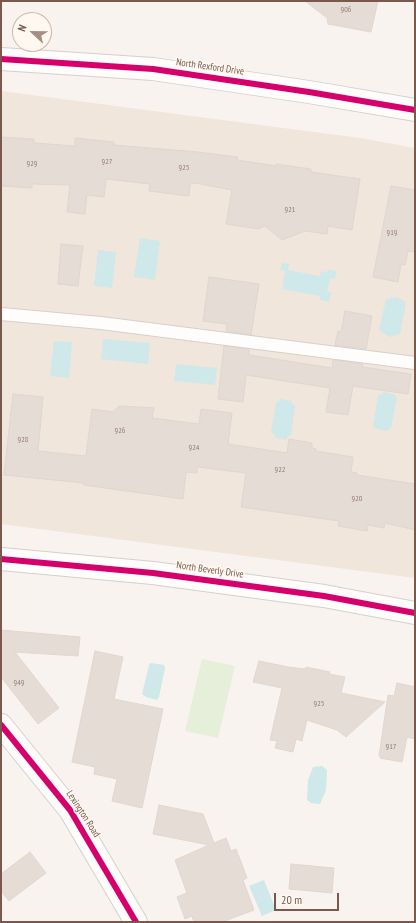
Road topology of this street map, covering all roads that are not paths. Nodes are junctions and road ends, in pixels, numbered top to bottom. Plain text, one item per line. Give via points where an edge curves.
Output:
1 (1, 59) edge
2 (415, 110) edge
3 (1, 314) edge
4 (415, 363) edge
5 (1, 559) edge
6 (415, 613) edge
7 (1, 725) edge
8 (136, 922) edge

1 - 2 street, North Rexford Drive via 153,69
3 - 4 lane via 101,323
5 - 6 street, North Beverly Drive via 153,573 324,596
7 - 8 street, Lexington Road via 70,810

